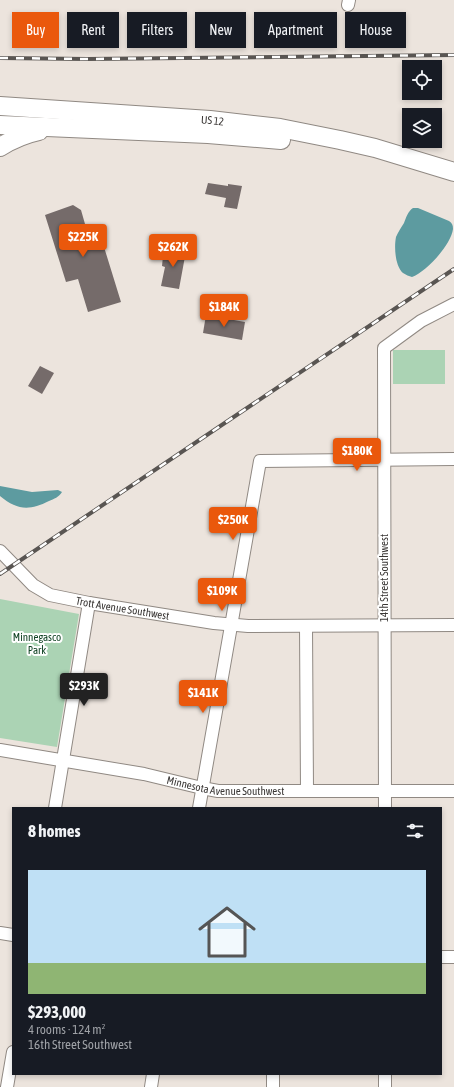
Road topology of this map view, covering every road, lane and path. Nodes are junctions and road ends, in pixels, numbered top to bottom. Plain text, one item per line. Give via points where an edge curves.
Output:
1 (0, 106) edge
2 (0, 125) edge
3 (80, 128) junction
4 (0, 147) edge
5 (420, 162) junction
6 (454, 172) edge
7 (454, 304) edge
8 (454, 459) edge
9 (384, 460) junction
10 (0, 551) edge
11 (89, 603) junction
12 (231, 625) junction
13 (454, 625) edge
14 (306, 626) junction
15 (384, 626) junction
16 (0, 750) edge
17 (63, 760) junction
18 (202, 788) junction
19 (307, 791) junction
20 (385, 791) junction
21 (454, 791) edge
22 (54, 807) edge
23 (199, 807) edge
24 (385, 807) edge
25 (0, 933) edge
26 (12, 935) edge
27 (442, 957) edge
28 (454, 957) edge
29 (12, 1058) edge
30 (153, 1075) edge
31 (273, 1075) edge
32 (385, 1075) edge
33 (7, 1087) edge
34 (151, 1087) edge
35 (273, 1087) edge
36 (385, 1087) edge

1 - 5 highway, US 12 / US 12 via 210,120 280,128 340,140
2 - 3 highway, US 12 / US 12
3 - 4 highway via 25,134
3 - 5 highway, US 12 / US 12 via 278,140 339,147
5 - 6 highway, US 12 / US 12
7 - 9 street, 14th Street Southwest via 421,321 384,348
8 - 9 street
9 - 12 street via 260,461
9 - 15 street, 14th Street Southwest
10 - 11 street, Trott Avenue Southwest via 40,590 58,597
11 - 12 street, Trott Avenue Southwest
11 - 17 street
12 - 14 street, Trott Avenue Southwest
12 - 18 street
13 - 15 street, Trott Avenue Southwest
14 - 15 street, Trott Avenue Southwest
14 - 19 street
15 - 20 street, 14th Street Southwest
16 - 17 street, Minnesota Avenue Southwest
17 - 18 street, Minnesota Avenue Southwest via 144,774
17 - 22 street
18 - 19 street, Minnesota Avenue Southwest via 218,791
18 - 23 street
19 - 20 street, Minnesota Avenue Southwest
20 - 21 street, Minnesota Avenue Southwest
20 - 24 street, 14th Street Southwest
25 - 26 street
27 - 28 street
29 - 33 street
30 - 34 street
31 - 35 street
32 - 36 street

